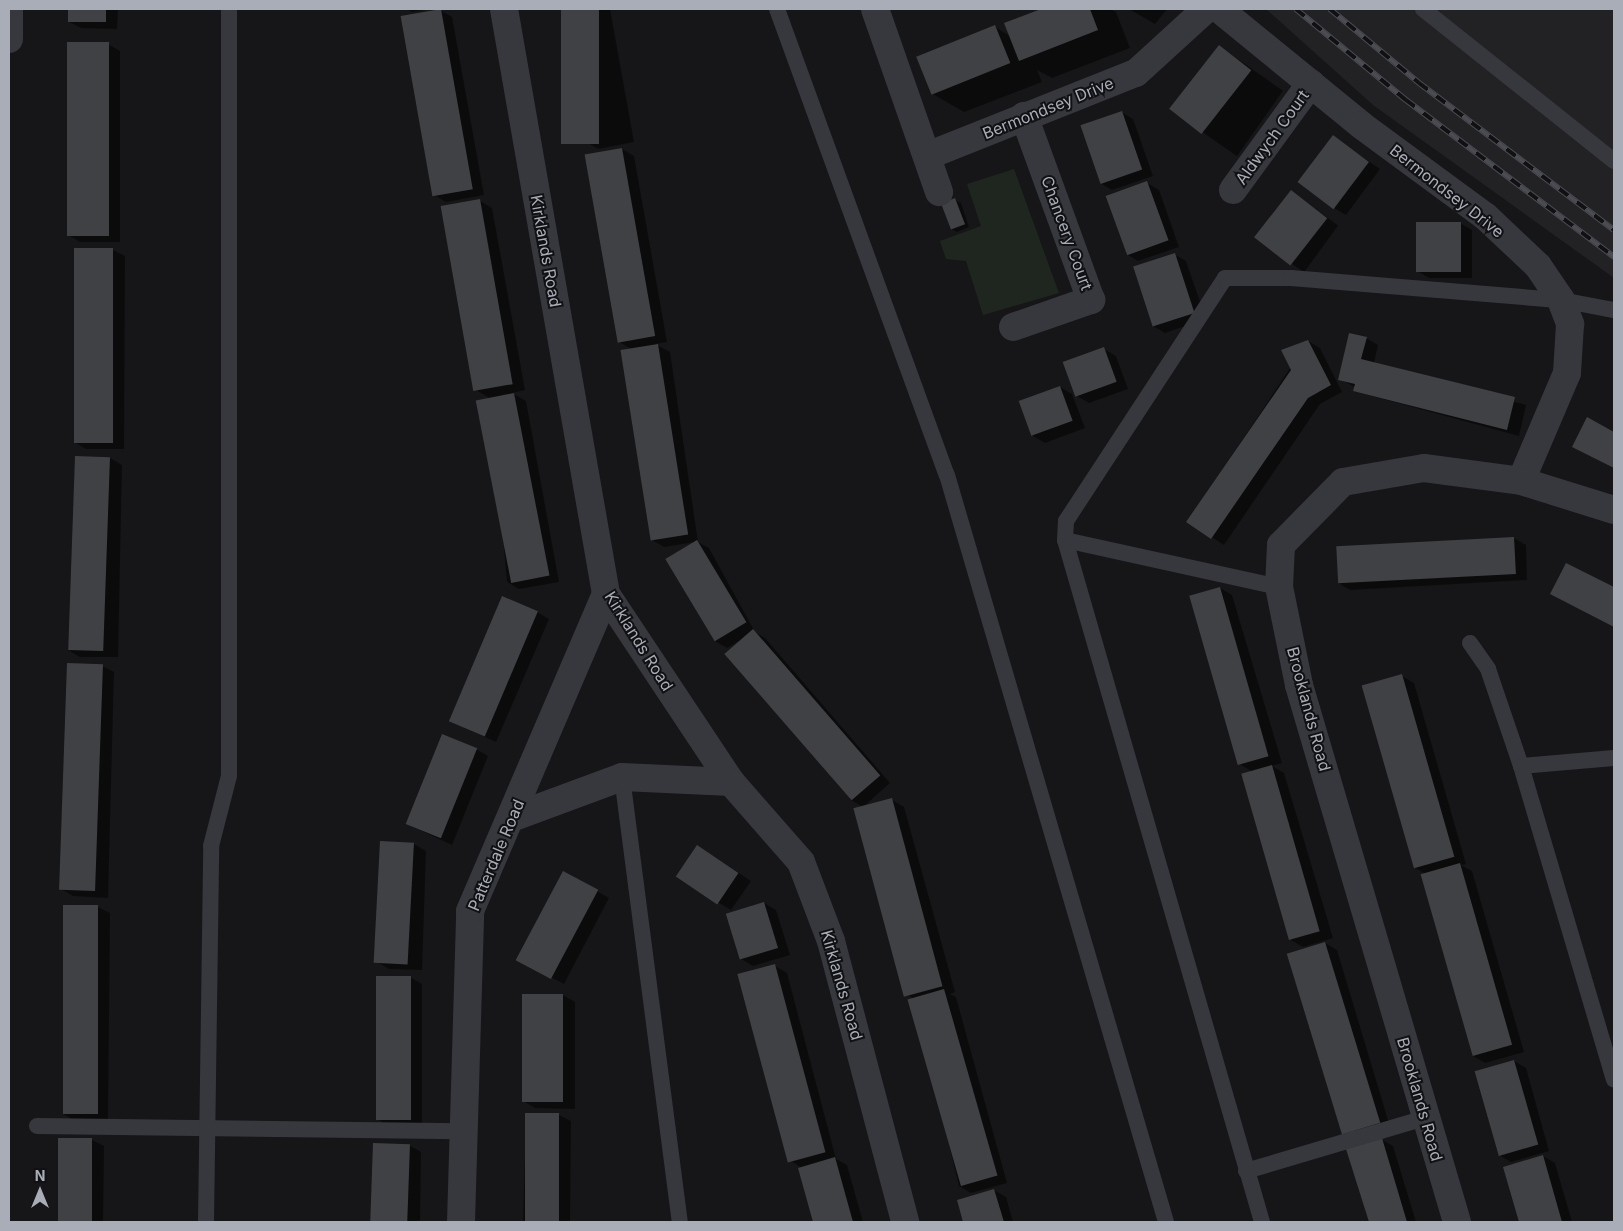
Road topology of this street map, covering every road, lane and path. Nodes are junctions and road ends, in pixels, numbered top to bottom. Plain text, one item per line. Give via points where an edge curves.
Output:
1 (9, 9) edge
2 (229, 9) edge
3 (504, 9) edge
4 (777, 9) edge
5 (876, 9) edge
6 (1206, 9) edge
7 (1219, 9) edge
8 (1423, 9) edge
9 (9, 39) edge
10 (1311, 83) junction
11 (1024, 116) junction
12 (927, 156) junction
13 (1614, 161) edge
14 (1233, 190) dead end
15 (939, 192) dead end
16 (1561, 300) junction
17 (1614, 310) edge
18 (1013, 327) dead end
19 (1521, 481) junction
20 (1614, 510) edge
21 (1065, 540) junction
22 (1280, 587) junction
23 (606, 594) junction
24 (1470, 642) dead end
25 (1614, 758) edge
26 (1521, 766) junction
27 (622, 777) junction
28 (731, 782) junction
29 (511, 818) junction
30 (1614, 1080) edge
31 (1425, 1118) junction
32 (37, 1126) dead end
33 (207, 1131) junction
34 (462, 1131) junction
35 (1246, 1171) junction
36 (206, 1222) edge
37 (460, 1222) edge
38 (680, 1222) edge
39 (905, 1222) edge
40 (1166, 1222) edge
41 (1262, 1222) edge
42 (1457, 1222) edge

1 - 9 street
2 - 33 lane via 229,776 211,846
3 - 23 street, Kirklands Road
4 - 40 lane via 948,475
5 - 12 street
6 - 11 street, Bermondsey Drive via 1136,73
7 - 10 street, Bermondsey Drive
8 - 13 lane
10 - 14 street, Aldwych Court
10 - 16 street, Bermondsey Drive via 1485,216 1538,266
11 - 12 street, Bermondsey Drive
11 - 18 street, Chancery Court via 1091,300
12 - 15 street
16 - 17 lane
16 - 19 street, Bermondsey Drive via 1570,324 1567,373
16 - 21 lane via 1292,278 1225,278 1066,521
19 - 20 street, Brooklands Road
19 - 22 street, Brooklands Road via 1424,468 1343,482 1281,545
21 - 22 lane
21 - 35 lane
22 - 31 street, Brooklands Road via 1299,685
23 - 28 street, Kirklands Road
23 - 29 street, Patterdale Road
24 - 26 lane via 1488,669
25 - 26 lane
26 - 30 lane
27 - 28 street
27 - 29 street
27 - 38 lane
28 - 39 street, Kirklands Road via 801,862 832,942
29 - 34 street, Patterdale Road via 470,911
31 - 35 lane
31 - 42 street, Brooklands Road
32 - 33 lane
33 - 34 lane
33 - 36 lane
34 - 37 street, Patterdale Road
35 - 41 lane

